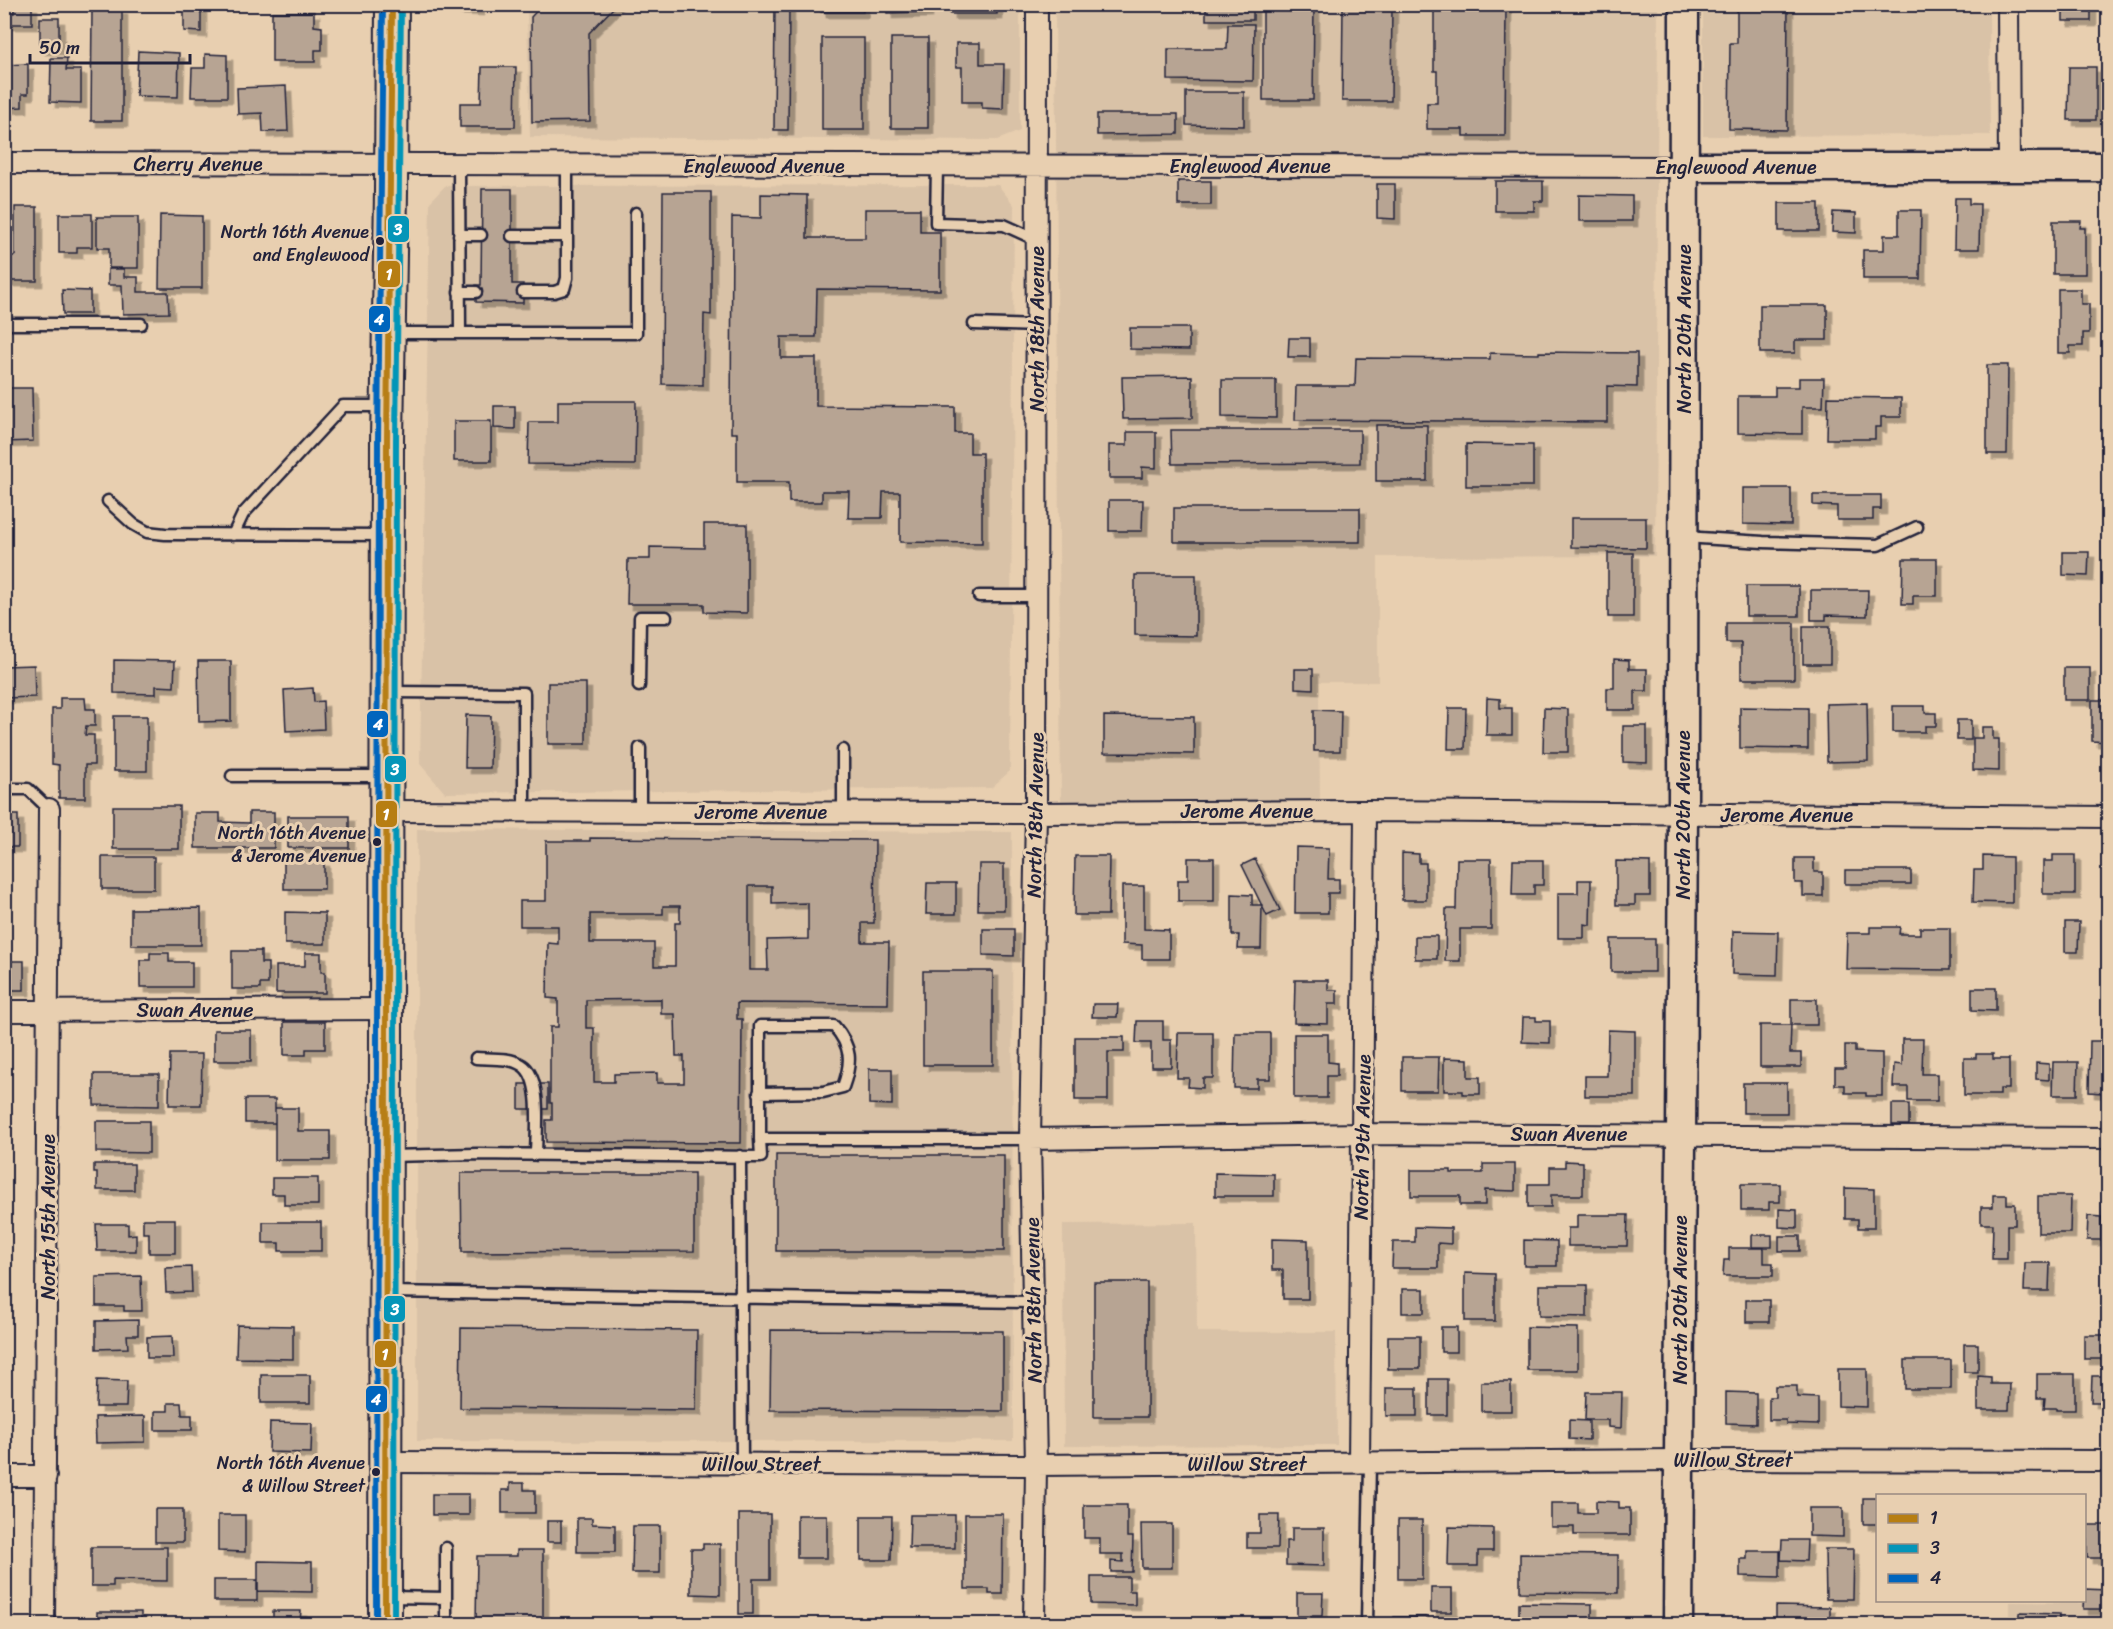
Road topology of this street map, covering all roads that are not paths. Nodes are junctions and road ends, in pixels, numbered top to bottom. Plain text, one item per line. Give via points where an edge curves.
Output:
1 (392, 4) edge
2 (1037, 4) edge
3 (1684, 4) edge
4 (2008, 4) edge
5 (4, 163) edge
6 (392, 164) junction
7 (459, 165) junction
8 (567, 166) junction
9 (937, 166) junction
10 (1038, 166) junction
11 (1685, 167) junction
12 (2009, 167) junction
13 (2109, 167) edge
14 (636, 213) dead end
15 (459, 235) junction
16 (482, 235) dead end
17 (512, 236) dead end
18 (567, 236) junction
19 (1037, 240) junction
20 (459, 292) junction
21 (476, 292) dead end
22 (523, 292) dead end
23 (4, 324) edge
24 (141, 324) dead end
25 (974, 324) dead end
26 (1037, 326) junction
27 (389, 333) junction
28 (460, 333) junction
29 (387, 406) junction
30 (108, 501) dead end
31 (1917, 527) dead end
32 (232, 535) junction
33 (387, 535) junction
34 (1684, 537) junction
35 (979, 596) dead end
36 (1036, 596) junction
37 (666, 617) dead end
38 (639, 686) dead end
39 (387, 692) junction
40 (640, 748) dead end
41 (843, 750) dead end
42 (232, 776) dead end
43 (386, 776) junction
44 (4, 789) edge
45 (49, 809) joint
46 (386, 811) junction
47 (524, 811) junction
48 (1365, 811) junction
49 (640, 812) junction
50 (843, 812) junction
51 (1036, 813) junction
52 (1683, 814) junction
53 (2109, 817) edge
54 (386, 1010) junction
55 (4, 1011) edge
56 (49, 1011) junction
57 (476, 1058) dead end
58 (759, 1093) junction
59 (1362, 1134) junction
60 (1680, 1135) junction
61 (2109, 1138) edge
62 (760, 1139) junction
63 (1030, 1139) junction
64 (536, 1155) junction
65 (386, 1156) junction
66 (740, 1156) junction
67 (386, 1292) junction
68 (742, 1298) junction
69 (1033, 1302) junction
70 (1679, 1460) junction
71 (2109, 1461) edge
72 (386, 1462) junction
73 (742, 1463) junction
74 (1364, 1463) junction
75 (1036, 1464) junction
76 (4, 1476) edge
77 (46, 1476) junction
78 (446, 1548) dead end
79 (446, 1598) junction
80 (385, 1611) edge
81 (44, 1624) edge
82 (446, 1624) edge
83 (1034, 1624) edge
84 (1368, 1624) edge
85 (1678, 1624) edge

1 - 6 main road
2 - 10 street, North 18th Avenue
3 - 11 street, North 20th Avenue
4 - 12 street
5 - 6 street, Cherry Avenue
6 - 7 street, Englewood Avenue
6 - 27 main road
7 - 8 street, Englewood Avenue
7 - 15 lane
8 - 9 street, Englewood Avenue
8 - 18 lane
9 - 10 street, Englewood Avenue
9 - 19 lane via 936,223 1004,225
10 - 11 street, Englewood Avenue
10 - 19 street, North 18th Avenue
11 - 12 street, Englewood Avenue
11 - 34 street, North 20th Avenue
12 - 13 street, Englewood Avenue
14 - 28 lane via 636,333
15 - 16 lane
15 - 20 lane
17 - 18 lane
18 - 22 lane via 564,289
19 - 26 street, North 18th Avenue
20 - 21 lane
20 - 28 lane
23 - 24 lane
25 - 26 lane
26 - 36 street, North 18th Avenue
27 - 28 lane
27 - 29 main road
29 - 32 lane via 343,406 243,514
29 - 33 main road
30 - 32 lane via 147,532
31 - 34 lane via 1878,544
32 - 33 lane
33 - 39 main road
34 - 52 street, North 20th Avenue
35 - 36 lane
36 - 51 street, North 18th Avenue
37 - 38 lane via 640,617
39 - 43 main road
39 - 47 lane via 524,693
40 - 49 lane
41 - 50 lane
42 - 43 lane
43 - 46 main road
44 - 45 lane via 28,789
45 - 56 street, North 15th Avenue
46 - 47 street, Jerome Avenue
46 - 54 main road
47 - 49 street, Jerome Avenue
48 - 51 street, Jerome Avenue
48 - 52 street, Jerome Avenue
48 - 59 street, North 19th Avenue
49 - 50 street, Jerome Avenue
50 - 51 street, Jerome Avenue
51 - 63 street, North 18th Avenue
52 - 53 street, Jerome Avenue
52 - 60 street, North 20th Avenue
54 - 56 street, Swan Avenue
54 - 65 main road
55 - 56 street, Swan Avenue
56 - 77 street, North 15th Avenue
57 - 64 lane via 522,1064 530,1073 536,1095
58 - 58 lane via 760,1026 834,1026 843,1036 849,1053 843,1087 823,1092
58 - 62 lane
59 - 60 street, Swan Avenue
59 - 63 street, Swan Avenue
59 - 74 street, North 19th Avenue
60 - 61 street, Swan Avenue
60 - 70 street, North 20th Avenue
62 - 63 lane
62 - 66 lane via 760,1157
63 - 69 street, North 18th Avenue
64 - 65 lane
64 - 66 lane
65 - 67 main road
66 - 68 lane
67 - 68 lane
67 - 72 main road
68 - 69 lane
68 - 73 lane
69 - 75 street, North 18th Avenue
70 - 71 street, Willow Street
70 - 74 street, Willow Street
70 - 85 street, North 20th Avenue
72 - 73 street, Willow Street
72 - 80 main road
73 - 75 street, Willow Street
74 - 75 street, Willow Street
74 - 84 lane
75 - 83 street, North 18th Avenue
76 - 77 street
77 - 81 street, North 15th Avenue
78 - 79 lane
79 - 80 lane
79 - 82 lane

